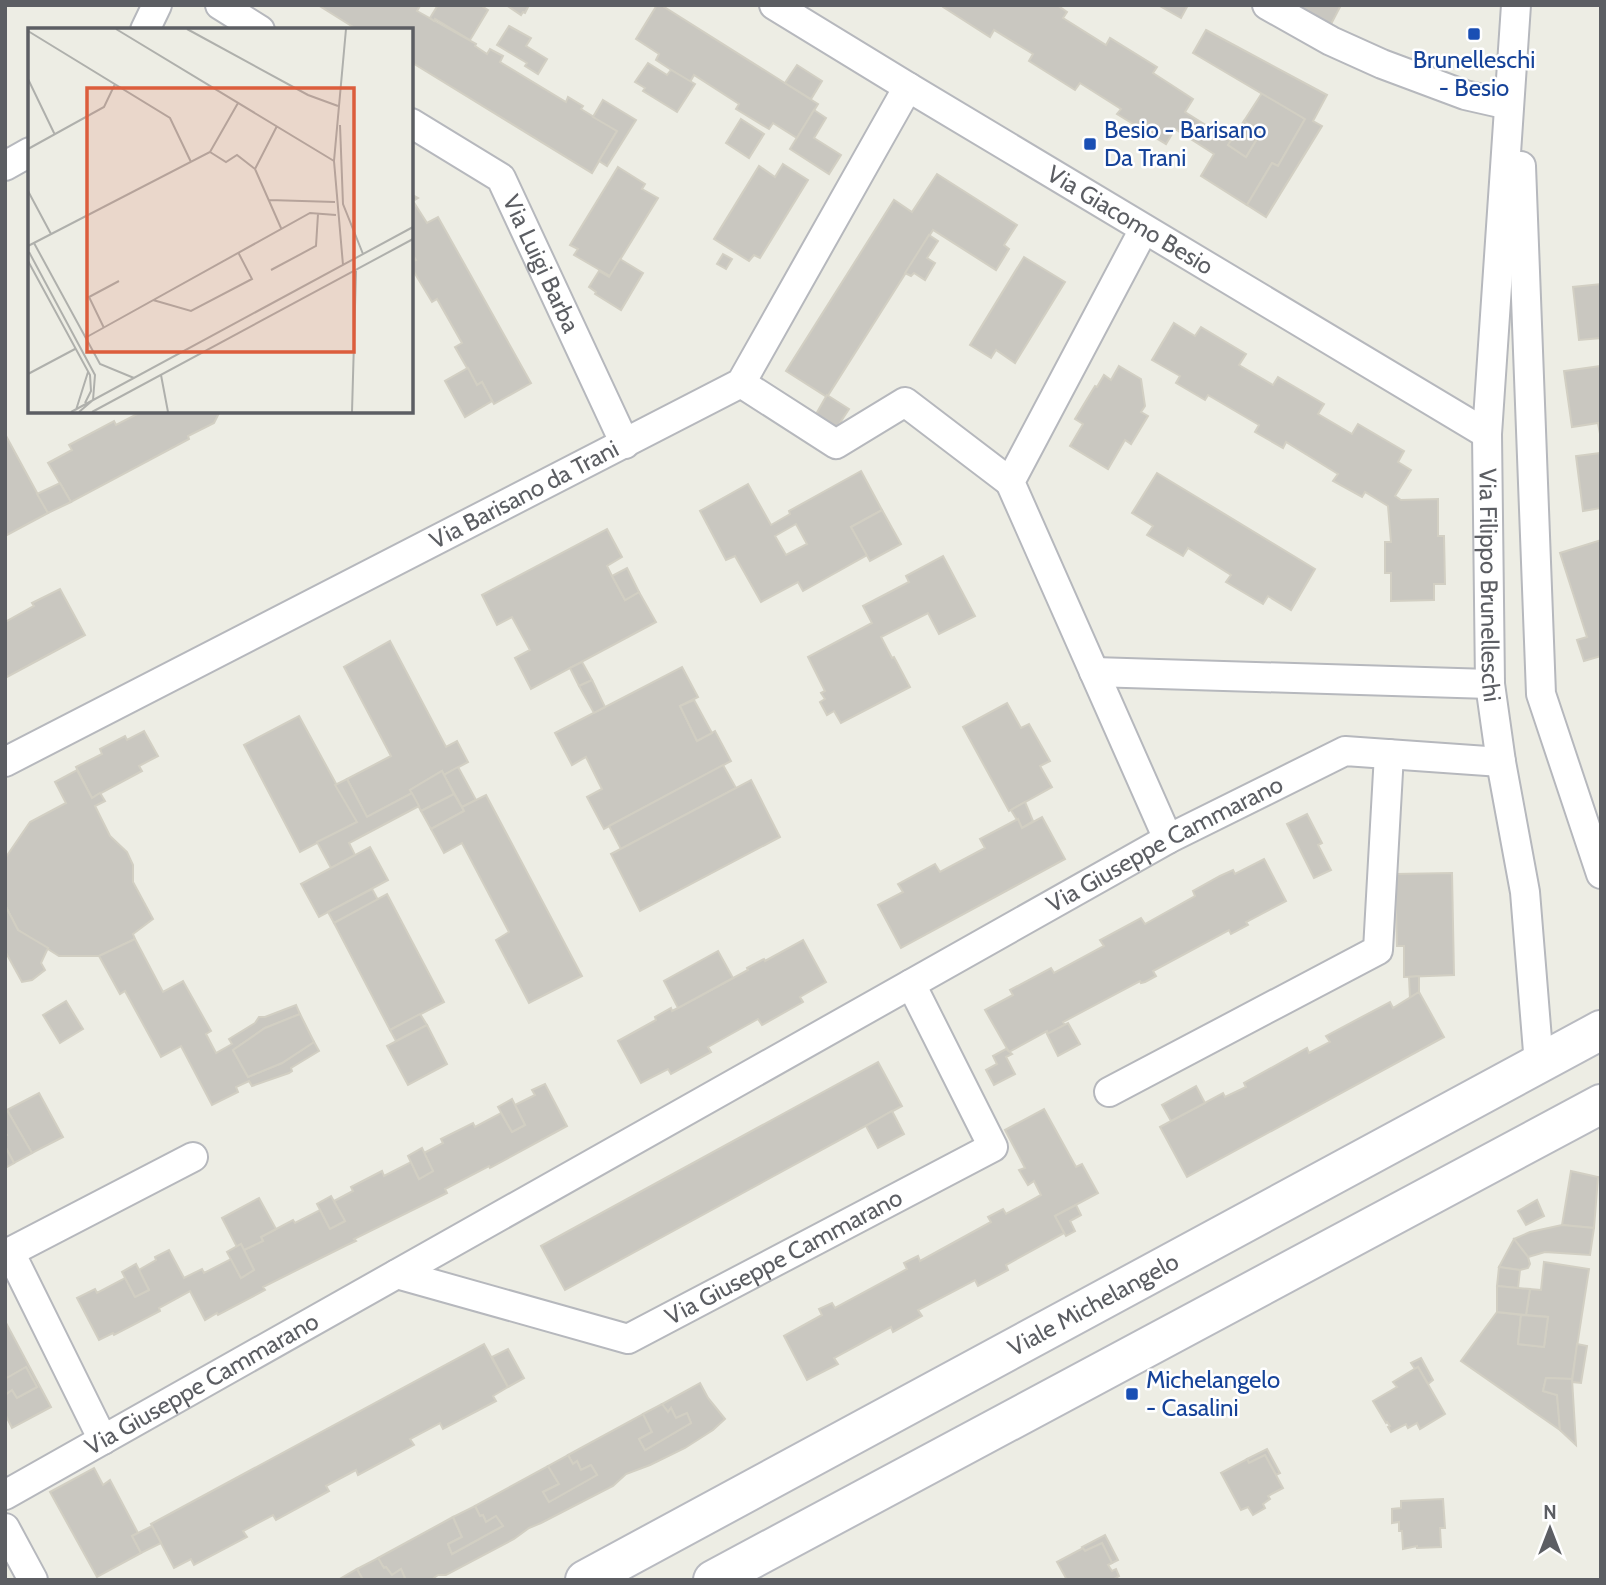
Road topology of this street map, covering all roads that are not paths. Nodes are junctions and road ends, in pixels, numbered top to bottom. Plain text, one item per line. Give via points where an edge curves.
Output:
1 (157, 5) edge
2 (220, 5) edge
3 (774, 5) edge
4 (1267, 5) edge
5 (1516, 5) edge
6 (146, 28) edge
7 (257, 28) edge
8 (908, 87) junction
9 (1509, 105) junction
10 (413, 124) edge
11 (28, 153) edge
12 (5, 166) edge
13 (1144, 229) junction
14 (741, 383) junction
15 (1487, 434) junction
16 (625, 443) junction
17 (1010, 482) junction
18 (1094, 672) junction
19 (1490, 684) junction
20 (1389, 754) junction
21 (5, 762) edge
22 (1501, 762) junction
23 (1168, 839) junction
24 (1601, 874) edge
25 (911, 984) junction
26 (1601, 1030) edge
27 (1539, 1064) junction
28 (1109, 1092) dead end
29 (1601, 1104) edge
30 (193, 1157) dead end
31 (397, 1274) junction
32 (103, 1440) junction
33 (5, 1495) edge
34 (5, 1528) edge
35 (589, 1579) edge
36 (33, 1580) edge
37 (713, 1580) edge

1 - 6 street
2 - 7 street
3 - 8 street, Via Giacomo Besio
4 - 9 street via 1382,64 1465,95
5 - 9 street, Via Filippo Brunelleschi
8 - 13 street, Via Giacomo Besio
8 - 14 street
9 - 15 street, Via Filippo Brunelleschi
9 - 24 street, Via Filippo Brunelleschi via 1520,152 1541,694
10 - 16 street, Via Luigi Barba via 500,178
11 - 12 street
13 - 15 street, Via Giacomo Besio
13 - 17 street
14 - 16 street, Via Barisano da Trani
14 - 17 street via 836,443 905,402
15 - 19 street, Via Filippo Brunelleschi
16 - 21 street, Via Barisano da Trani
17 - 18 street
18 - 19 street
18 - 23 street
19 - 22 street, Via Filippo Brunelleschi
20 - 22 street, Via Giuseppe Cammarano
20 - 23 street, Via Giuseppe Cammarano via 1345,751
20 - 28 street via 1378,950
22 - 27 street, Via Filippo Brunelleschi via 1525,892
23 - 25 street, Via Giuseppe Cammarano
25 - 31 street, Via Giuseppe Cammarano
25 - 31 street, Via Giuseppe Cammarano via 993,1147 628,1339
26 - 27 street, Viale Michelangelo
27 - 35 street, Viale Michelangelo
29 - 37 street
30 - 32 street via 10,1252
31 - 32 street, Via Giuseppe Cammarano
32 - 33 street, Via Giuseppe Cammarano
34 - 36 street

